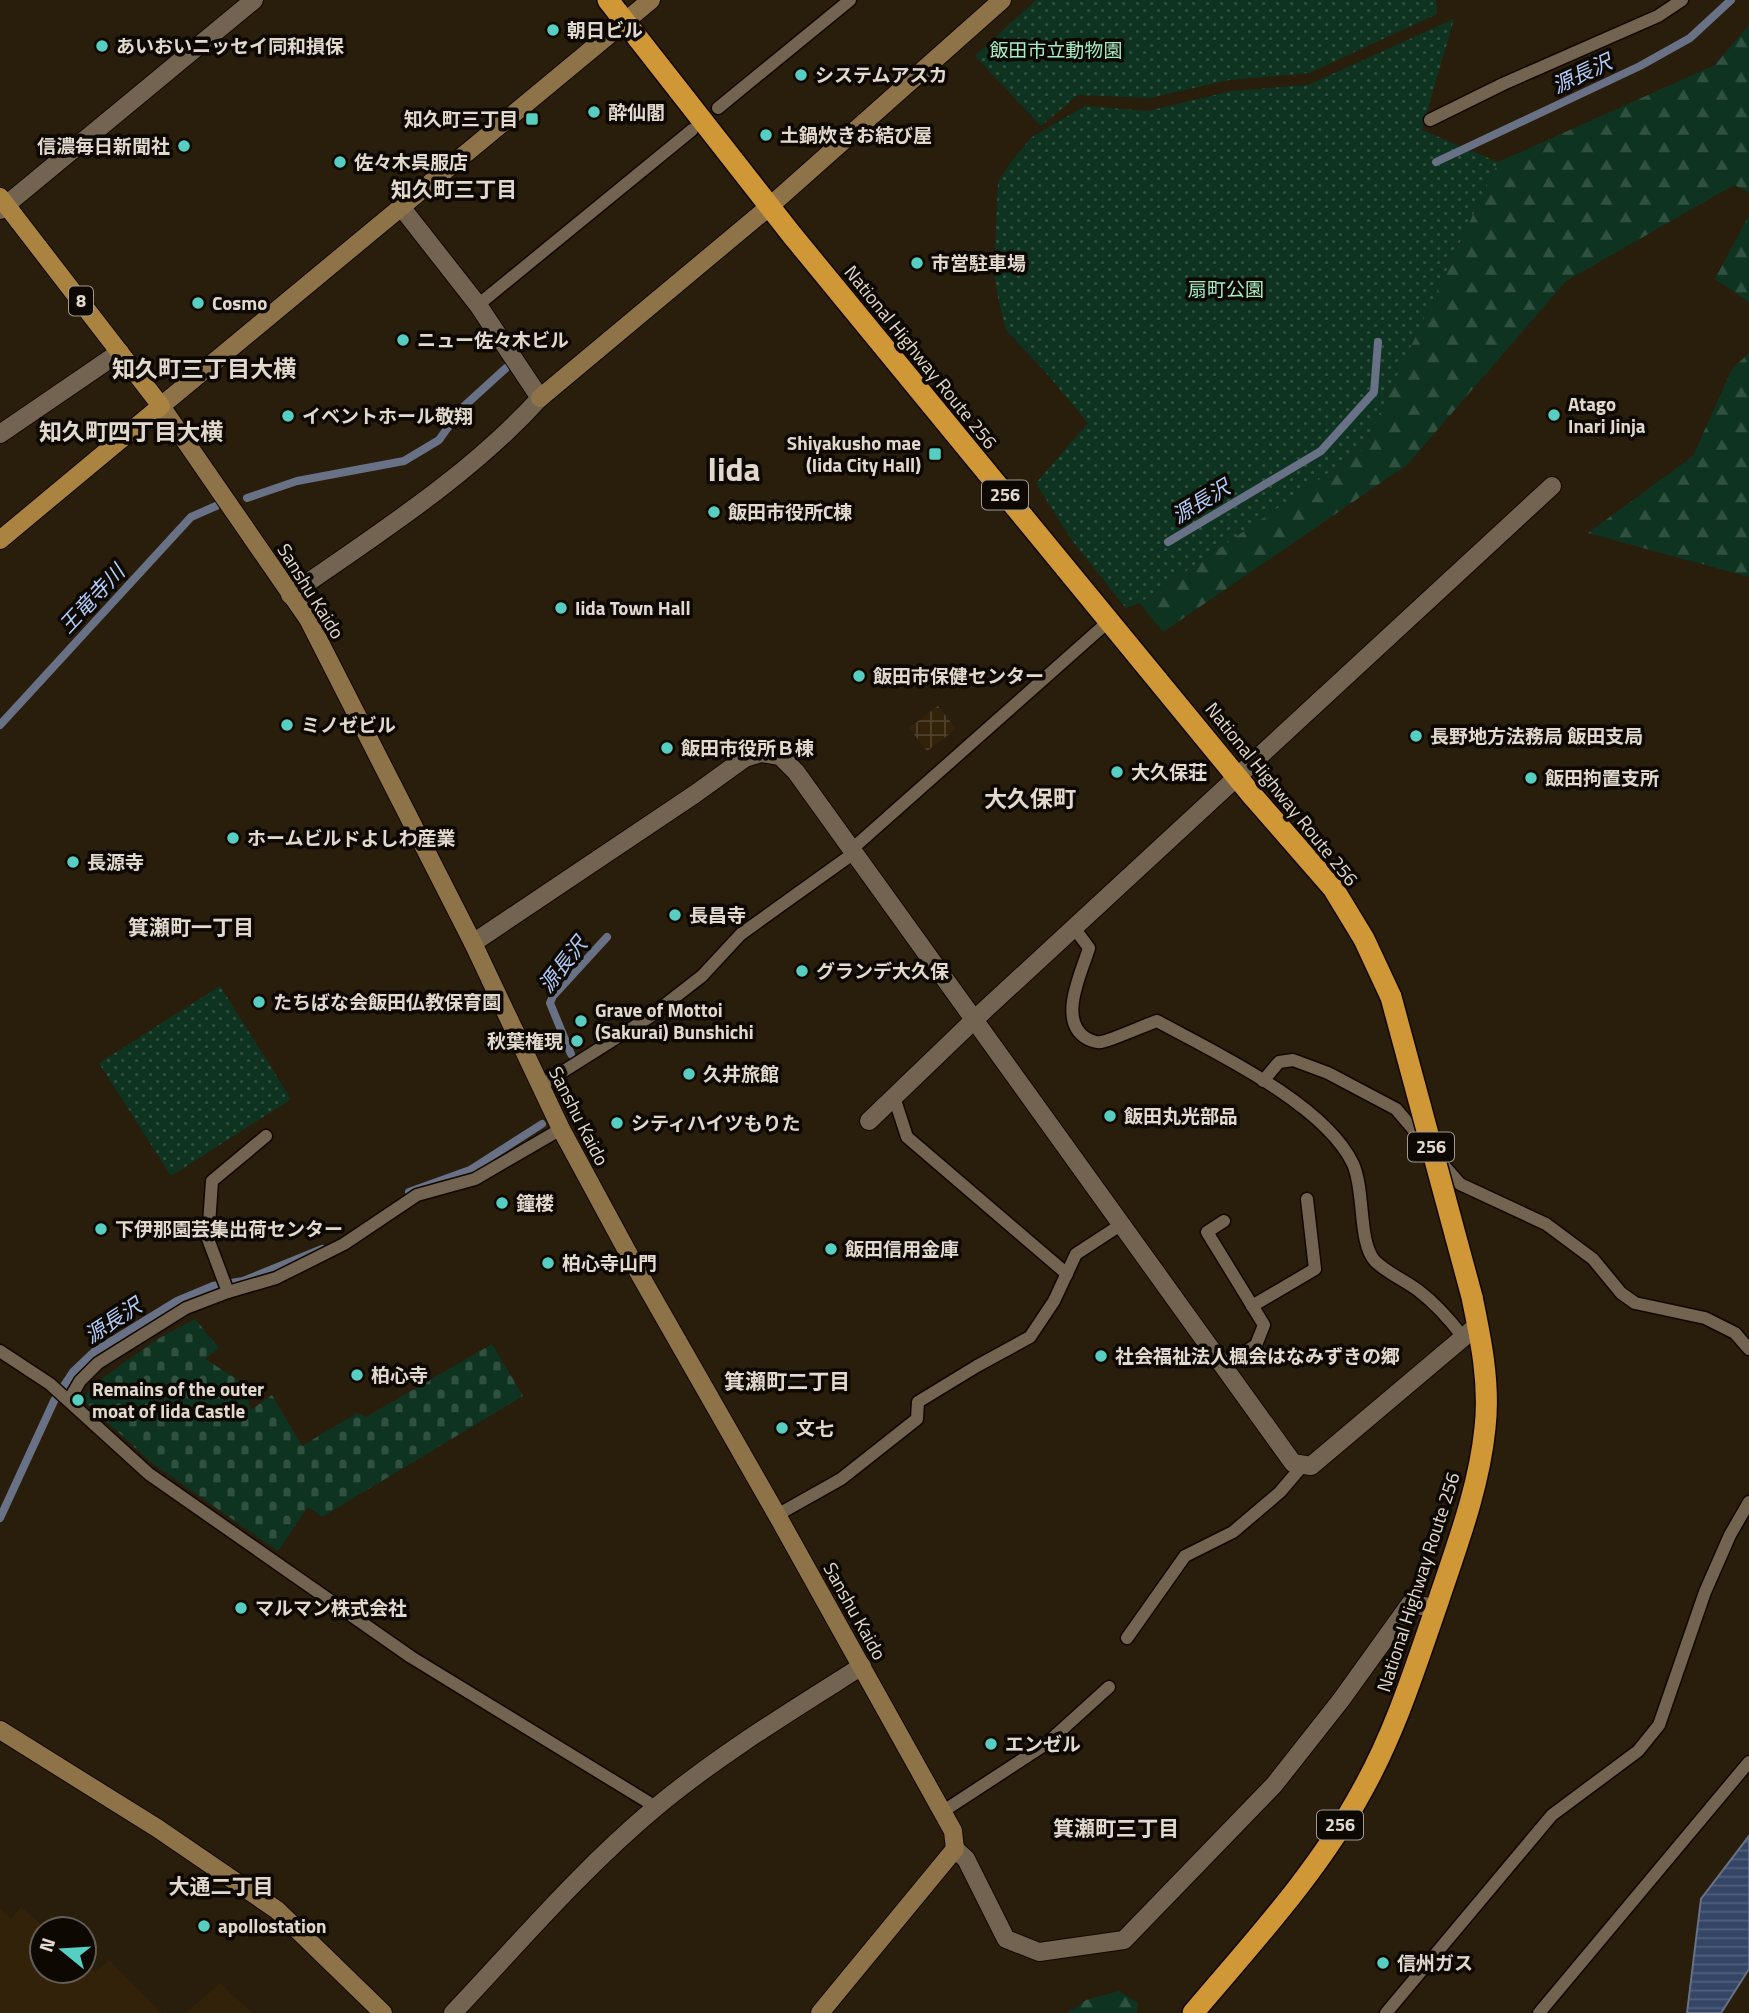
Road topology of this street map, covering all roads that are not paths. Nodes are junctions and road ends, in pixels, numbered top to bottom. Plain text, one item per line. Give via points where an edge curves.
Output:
1 (254, 0) edge
2 (608, 0) edge
3 (651, 0) edge
4 (850, 0) edge
5 (1682, 0) edge
6 (998, 1) edge
7 (625, 23) junction
8 (718, 108) dead end
9 (1430, 120) dead end
10 (692, 130) dead end
11 (2, 204) edge
12 (770, 206) junction
13 (402, 208) junction
14 (478, 305) junction
15 (120, 352) junction
16 (540, 398) junction
17 (162, 406) junction
18 (0, 434) edge
19 (1552, 486) dead end
20 (0, 540) edge
21 (290, 595) junction
22 (1108, 621) junction
23 (1238, 778) junction
24 (853, 851) junction
25 (1075, 929) junction
26 (473, 943) junction
27 (975, 1019) junction
28 (1263, 1081) junction
29 (540, 1086) junction
30 (894, 1097) junction
31 (869, 1121) dead end
32 (561, 1129) junction
33 (267, 1136) dead end
34 (1307, 1199) dead end
35 (1224, 1221) dead end
36 (1122, 1224) junction
37 (1067, 1274) junction
38 (228, 1290) junction
39 (1252, 1306) junction
40 (1471, 1331) junction
41 (1749, 1349) edge
42 (0, 1350) edge
43 (1222, 1366) junction
44 (67, 1399) junction
45 (1303, 1465) junction
46 (1749, 1502) edge
47 (778, 1515) junction
48 (1436, 1608) junction
49 (1128, 1638) dead end
50 (862, 1666) junction
51 (1109, 1687) dead end
52 (0, 1730) edge
53 (1749, 1762) edge
54 (656, 1807) junction
55 (943, 1812) junction
56 (955, 1849) junction
57 (383, 2013) edge
58 (453, 2013) edge
59 (820, 2013) edge
60 (1194, 2013) edge
61 (1386, 2013) edge
62 (1539, 2013) edge

1 - 11 street
2 - 7 highway, National Highway Route 256 / 256
3 - 7 street
4 - 8 lane
5 - 9 lane via 1658,16
6 - 12 street
7 - 12 highway, National Highway Route 256 / 256
7 - 13 street
10 - 14 lane
11 - 15 main road, 8
12 - 16 street
12 - 22 highway, National Highway Route 256 / 256
13 - 14 street
13 - 17 street
14 - 16 street
15 - 17 main road, 8
15 - 18 street
16 - 21 street via 508,433 440,490
17 - 20 main road
17 - 21 street, Sanshu Kaido
19 - 23 street
21 - 26 street, Sanshu Kaido via 308,619
22 - 23 highway, National Highway Route 256 / 256
22 - 24 lane
23 - 25 street
23 - 40 highway, National Highway Route 256 / 256, bridge via 1333,888 1391,997 1472,1297
24 - 26 street via 796,772 780,756 761,753 746,758
24 - 27 street
24 - 29 lane via 741,934 702,976 648,1018
25 - 27 street
25 - 28 lane via 1089,948 1073,1002 1076,1031 1101,1042 1157,1021
26 - 29 street, Sanshu Kaido
27 - 30 street
27 - 36 street
28 - 40 lane via 1319,1121 1352,1162 1360,1183 1366,1244 1374,1260
28 - 41 lane via 1279,1062 1293,1060 1385,1102 1460,1184 1546,1224 1593,1259 1635,1303 1705,1318 1735,1333
29 - 32 street, Sanshu Kaido
30 - 31 street
30 - 37 lane via 907,1137
32 - 38 lane via 475,1179 417,1195 344,1244 276,1278
32 - 47 street, Sanshu Kaido
33 - 38 lane via 212,1181 208,1239
34 - 39 lane via 1315,1269
35 - 39 lane via 1207,1233
36 - 37 lane via 1076,1254
36 - 43 street
37 - 47 lane via 1030,1337 918,1402 917,1419 841,1479
38 - 44 lane via 186,1308 98,1363
39 - 43 lane via 1264,1325 1256,1345
40 - 45 street via 1311,1466
40 - 48 highway, National Highway Route 256 / 256 via 1486,1384 1484,1438 1479,1473
42 - 44 lane
43 - 45 street via 1293,1463
44 - 54 lane via 149,1474 411,1657
45 - 49 lane via 1280,1492 1233,1532 1185,1556
46 - 61 lane via 1704,1592 1659,1725 1638,1751 1552,1815
47 - 50 street, Sanshu Kaido
48 - 56 street, Sanshu Kaido via 1410,1604 1274,1785 1124,1940 1039,1952 1006,1939 966,1859
48 - 60 highway, National Highway Route 256 / 256 via 1389,1735 1363,1790 1314,1866
50 - 54 street via 740,1743
50 - 55 street, Sanshu Kaido
51 - 55 lane via 1046,1744
52 - 57 street via 277,1910
53 - 62 lane
54 - 58 street via 601,1856
55 - 56 street, Sanshu Kaido via 953,1831
56 - 59 street

